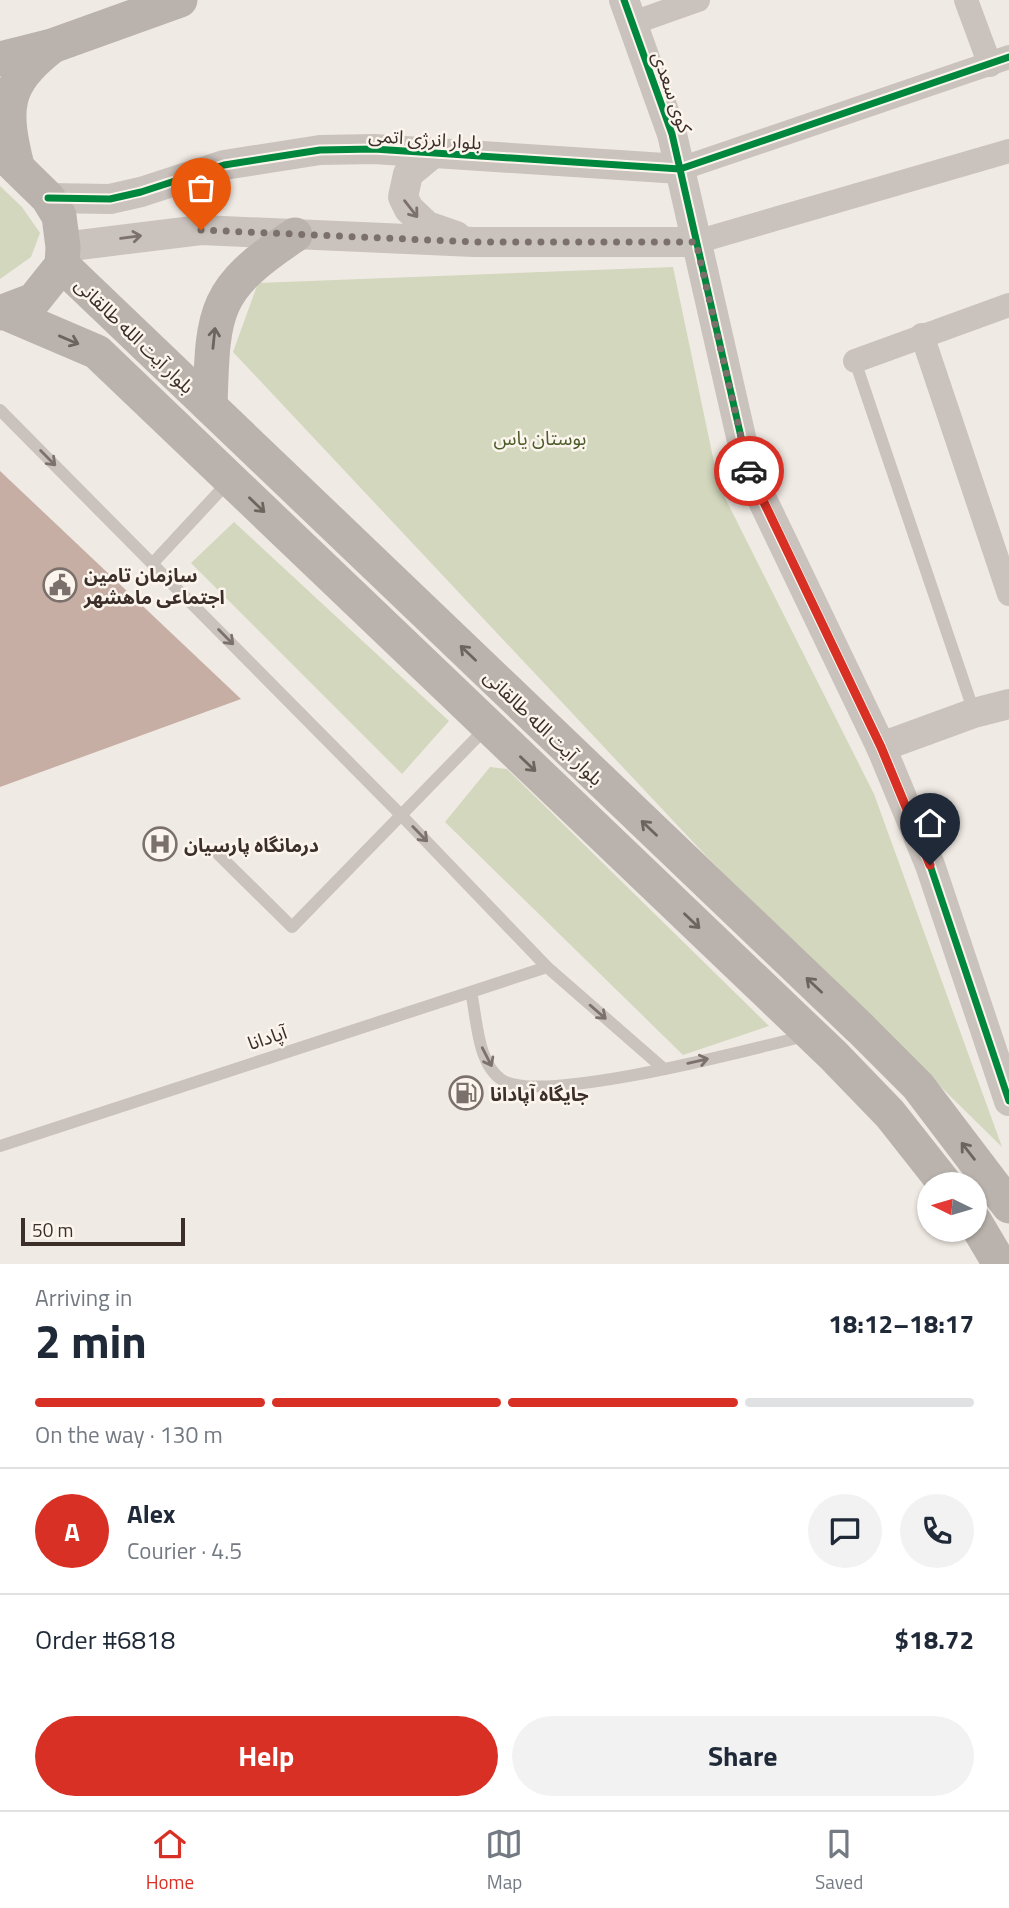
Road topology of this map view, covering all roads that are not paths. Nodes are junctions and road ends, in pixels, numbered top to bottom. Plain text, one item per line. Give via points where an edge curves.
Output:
1 (180, 0) edge
2 (698, 0) edge
3 (966, 0) edge
4 (629, 12) edge
5 (52, 46) junction
6 (0, 59) edge
7 (1000, 61) edge
8 (1009, 151) edge
9 (431, 155) junction
10 (8, 159) edge
11 (680, 169) junction
12 (48, 198) junction
13 (295, 235) junction
14 (474, 242) junction
15 (696, 242) junction
16 (62, 256) junction
17 (1009, 305) edge
18 (3, 313) edge
19 (922, 335) junction
20 (855, 361) joint
21 (210, 406) junction
22 (0, 410) edge
23 (230, 480) junction
24 (153, 563) junction
25 (1009, 594) edge
26 (1009, 704) edge
27 (974, 713) junction
28 (488, 726) junction
29 (881, 747) junction
30 (401, 815) junction
31 (218, 854) dead end
32 (547, 967) junction
33 (471, 992) junction
34 (812, 1035) junction
35 (664, 1069) junction
36 (1009, 1101) edge
37 (0, 1146) edge
38 (936, 1172) edge
39 (1009, 1206) edge
40 (987, 1242) edge
41 (1000, 1264) edge

1 - 5 main road
2 - 4 street
3 - 7 street
4 - 11 street, کوی سعدی
5 - 6 main road
5 - 10 main road via 27,66 12,93
7 - 11 street
8 - 15 street
9 - 11 street, بلوار انرژی اتمی
9 - 12 street, بلوار انرژی اتمی via 320,150 224,164 110,199
9 -> 14 street via 408,174 403,197 427,226
10 - 12 main road
11 - 15 street, کوی سعدی
12 - 16 main road via 59,216
13 - 14 street
16 -> 13 street via 201,230
21 -> 13 main road via 215,322 228,291 256,261
14 - 15 street
15 - 29 street, کوی سعدی via 749,472
16 - 18 main road via 34,300
16 - 21 main road, بلوار آیت الله طالقانی
17 - 19 street
18 -> 23 main road, بلوار آیت الله طالقانی via 97,352
19 - 20 street
19 - 25 street
20 - 27 lane
39 -> 21 main road, بلوار آیت الله طالقانی via 918,1086
22 -> 24 lane
23 - 24 lane
23 -> 28 main road, بلوار آیت الله طالقانی
24 -> 30 lane
26 - 27 street
27 - 29 street
28 - 30 lane
28 -> 34 main road, بلوار آیت الله طالقانی
29 - 36 street, کوی سعدی via 930,865
30 - 31 lane via 292,926
30 -> 32 lane
32 - 33 lane, آپادانا
32 -> 35 lane
33 -> 35 lane via 483,1054 500,1079 517,1087 554,1087
33 - 37 lane, آپادانا
35 -> 34 lane
34 - 38 main road, بلوار آیت الله طالقانی via 890,1114
40 - 41 main road

